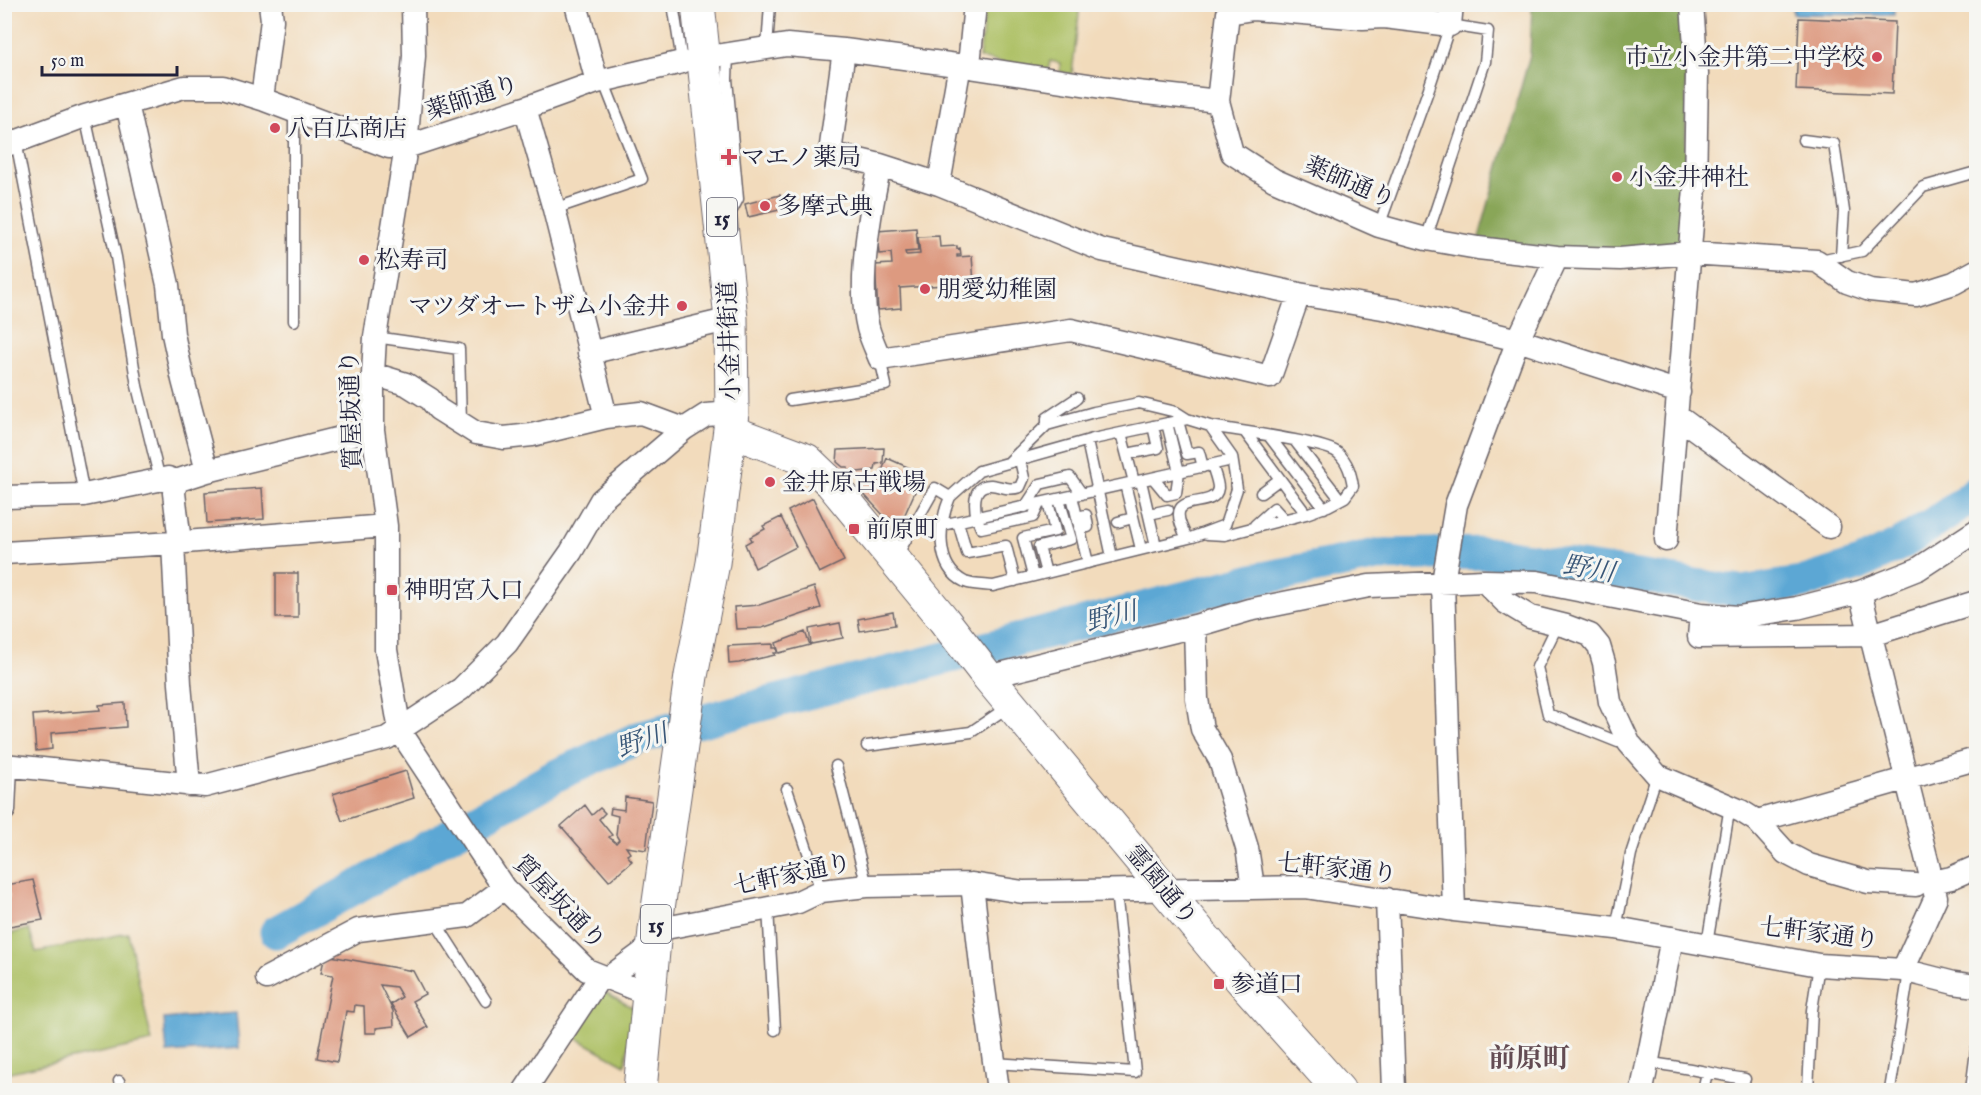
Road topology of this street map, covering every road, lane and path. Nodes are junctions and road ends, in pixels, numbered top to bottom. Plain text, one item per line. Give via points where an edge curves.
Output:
1 (270, 4) edge
2 (413, 4) edge
3 (576, 4) edge
4 (673, 4) edge
5 (698, 4) edge
6 (770, 4) edge
7 (975, 4) edge
8 (1692, 4) edge
9 (1253, 7) edge
10 (1364, 11) edge
11 (1451, 15) edge
12 (767, 48) junction
13 (844, 50) junction
14 (725, 55) joint
15 (682, 62) joint
16 (964, 66) junction
17 (600, 81) junction
18 (262, 99) junction
19 (1218, 101) junction
20 (127, 104) junction
21 (525, 108) junction
22 (294, 111) junction
23 (85, 116) junction
24 (1803, 140) dead end
25 (10, 143) edge
26 (406, 147) junction
27 (880, 165) junction
28 (1977, 172) edge
29 (939, 184) junction
30 (554, 209) junction
31 (1379, 225) junction
32 (723, 228) junction
33 (1426, 239) junction
34 (1689, 253) junction
35 (1841, 256) junction
36 (1557, 257) junction
37 (1817, 261) junction
38 (1977, 271) edge
39 (1299, 294) junction
40 (731, 319) junction
41 (294, 321) dead end
42 (375, 337) junction
43 (1518, 340) junction
44 (589, 353) junction
45 (880, 359) junction
46 (373, 374) junction
47 (1678, 392) junction
48 (1077, 398) dead end
49 (790, 400) dead end
50 (1677, 416) junction
51 (606, 417) junction
52 (1177, 421) junction
53 (731, 422) junction
54 (461, 425) junction
55 (1047, 425) junction
56 (1153, 426) junction
57 (1210, 426) junction
58 (684, 429) junction
59 (373, 430) junction
60 (1245, 432) junction
61 (1121, 433) junction
62 (1269, 436) junction
63 (1087, 441) junction
64 (1295, 441) junction
65 (1127, 454) junction
66 (1020, 460) junction
67 (1232, 460) junction
68 (1008, 463) junction
69 (1207, 466) junction
70 (207, 471) junction
71 (1179, 472) junction
72 (1153, 478) junction
73 (1280, 479) junction
74 (168, 481) junction
75 (1133, 483) junction
76 (1097, 491) junction
77 (1261, 493) dead end
78 (84, 495) junction
79 (1077, 495) junction
80 (4, 497) edge
81 (950, 497) junction
82 (1059, 499) junction
83 (1340, 500) junction
84 (1043, 503) junction
85 (1025, 507) junction
86 (1324, 507) junction
87 (1168, 510) dead end
88 (1149, 514) junction
89 (1306, 514) junction
90 (976, 518) junction
91 (1133, 518) junction
92 (958, 522) junction
93 (1118, 522) dead end
94 (942, 525) junction
95 (386, 526) junction
96 (1829, 527) dead end
97 (1977, 531) edge
98 (1200, 534) junction
99 (1187, 538) junction
100 (1665, 540) dead end
101 (177, 543) junction
102 (1156, 546) junction
103 (1141, 549) junction
104 (4, 553) edge
105 (1112, 557) junction
106 (895, 560) junction
107 (1088, 562) junction
108 (1046, 573) junction
109 (1033, 576) junction
110 (1015, 580) junction
111 (1484, 581) junction
112 (1443, 582) junction
113 (1860, 592) junction
114 (1977, 602) edge
115 (1701, 614) junction
116 (1558, 624) junction
117 (1195, 626) junction
118 (1871, 635) junction
119 (988, 677) junction
120 (1011, 705) junction
121 (400, 731) junction
122 (1629, 742) junction
123 (867, 746) dead end
124 (1977, 759) edge
125 (5, 765) edge
126 (836, 766) dead end
127 (1658, 775) junction
128 (1907, 779) junction
129 (189, 785) junction
130 (786, 789) dead end
131 (1730, 806) junction
132 (4, 810) edge
133 (1757, 821) junction
134 (1977, 867) edge
135 (972, 884) junction
136 (1924, 884) junction
137 (867, 885) junction
138 (1253, 887) junction
139 (504, 888) junction
140 (821, 891) junction
141 (1116, 891) junction
142 (1167, 891) junction
143 (1387, 899) junction
144 (768, 908) junction
145 (1454, 910) junction
146 (434, 920) junction
147 (1616, 928) junction
148 (1672, 938) junction
149 (655, 940) junction
150 (1707, 944) junction
151 (1819, 965) junction
152 (1906, 971) junction
153 (604, 977) junction
154 (267, 978) dead end
155 (1977, 986) edge
156 (650, 990) junction
157 (486, 1001) dead end
158 (775, 1030) dead end
159 (1977, 1051) edge
160 (994, 1063) junction
161 (1649, 1063) junction
162 (1707, 1073) junction
163 (1745, 1079) dead end
164 (525, 1090) edge
165 (640, 1090) edge
166 (998, 1090) edge
167 (1339, 1090) edge
168 (1394, 1090) edge
169 (1642, 1090) edge
170 (1703, 1090) edge
171 (1808, 1090) edge
172 (1890, 1090) edge
173 (1971, 1090) edge

1 - 18 street via 272,20
2 - 26 street, 質屋坂通り via 414,56
3 - 17 street
4 - 15 lane
5 - 32 main road, 小金井街道 / 15
6 - 12 lane
7 - 16 street via 970,55
8 - 34 street via 1697,74 1695,188
9 - 10 street
9 - 19 street via 1228,13
10 - 11 street via 1384,17
11 - 31 lane
11 - 33 lane via 1488,31 1485,62
12 - 13 street via 787,45
12 - 14 street
13 - 16 street
13 - 27 street via 830,153
14 - 32 lane via 738,199
15 - 17 street, 薬師通り
16 - 19 street
16 - 29 street via 959,70
17 - 21 street, 薬師通り
17 - 30 lane via 642,179
18 - 20 street, 薬師通り via 223,87 184,87
18 - 22 street, 薬師通り
19 - 31 street, 薬師通り via 1232,153 1274,180
20 - 23 street, 薬師通り
20 - 70 street via 168,285 183,380
21 - 26 street, 薬師通り
21 - 30 street
22 - 26 street, 薬師通り via 389,147
22 - 41 lane
23 - 25 street, 薬師通り
23 - 74 lane via 116,257 137,386
24 - 35 lane via 1834,144 1844,211
25 - 78 lane
26 - 42 street, 質屋坂通り
27 - 29 street
27 - 45 street via 868,227 865,291 868,327
28 - 35 lane, 薬師通り via 1923,187 1862,250
29 - 39 street via 1102,250
30 - 44 street
31 - 33 street, 薬師通り
32 - 40 main road, 小金井街道 / 15
33 - 36 street, 薬師通り
34 - 36 street, 薬師通り via 1620,259
34 - 37 street, 薬師通り
34 - 47 street
35 - 37 lane, 薬師通り
36 - 43 street
37 - 38 street via 1847,282 1870,290 1916,295
39 - 43 street via 1394,310
39 - 45 street via 1270,377 1071,330
40 - 44 street
40 - 53 main road, 小金井街道 / 15
42 - 46 street, 質屋坂通り
42 - 54 lane via 459,349
43 - 47 street
43 - 112 street via 1455,510
44 - 51 street
45 - 49 lane via 886,385
46 - 54 street via 406,384
46 - 59 street, 質屋坂通り
47 - 50 street
48 - 55 lane via 1047,418
50 - 96 street
50 - 100 street
51 - 54 street via 504,438 476,433
51 - 58 street via 641,413
52 - 55 lane via 1176,412 1139,403
52 - 56 lane
52 - 57 lane
52 - 69 lane via 1187,454 1199,452
52 - 71 lane
53 - 58 street via 706,415
53 - 106 street via 807,460
53 - 149 main road, 小金井街道 / 15
55 - 68 lane
56 - 61 lane
56 - 65 lane via 1158,447
57 - 60 lane
57 - 67 lane
58 - 121 street via 601,500 571,552 507,643 461,689
59 - 70 street
59 - 95 street, 質屋坂通り
60 - 62 lane
60 - 73 lane
61 - 63 lane
61 - 65 lane
62 - 64 lane
62 - 86 lane
63 - 66 lane
63 - 76 lane
64 - 83 lane
64 - 83 lane via 1337,452 1350,468 1353,486
65 - 75 lane
66 - 68 lane
66 - 90 lane via 1024,470 1020,487 992,485 979,489
67 - 69 lane
67 - 98 lane via 1237,489 1225,525
68 - 81 lane via 980,471
69 - 71 lane
69 - 99 lane via 1218,489 1204,502 1192,501 1180,510 1179,519
70 - 74 street
71 - 72 lane
71 - 72 lane via 1176,493 1167,495
72 - 75 lane
73 - 77 lane
73 - 89 lane
74 - 78 street
74 - 101 street via 174,493
75 - 76 lane
75 - 88 lane
75 - 91 lane
76 - 79 lane
76 - 105 lane
78 - 80 street
79 - 82 lane
79 - 85 lane via 1070,477 1040,484
79 - 107 lane via 1078,522
81 - 94 lane
81 - 106 lane via 935,488
82 - 84 lane
82 - 108 lane via 1071,539 1039,547
83 - 86 lane
84 - 85 lane
84 - 90 lane via 1033,517 1002,524 981,528
84 - 109 lane via 1055,531 1023,538
85 - 90 lane
86 - 89 lane
87 - 88 lane
88 - 102 lane
89 - 98 lane via 1224,535
90 - 92 lane
91 - 93 lane
91 - 103 lane
92 - 94 lane
92 - 110 lane via 967,553 1006,546
94 - 110 lane via 940,540 948,568 965,582 993,586
95 - 101 street
95 - 121 street, 質屋坂通り via 386,650
97 - 113 street via 1918,569
98 - 99 lane
99 - 102 lane
101 - 104 street
101 - 129 street via 180,684
102 - 103 lane
103 - 105 lane
105 - 107 lane
106 - 119 street, 霊園通り
107 - 108 lane
108 - 109 lane
109 - 110 lane
111 - 112 street
111 - 115 street via 1537,582
111 - 116 street via 1505,602 1530,617
112 - 117 street via 1370,586 1250,610
112 - 145 street
113 - 115 street via 1797,608 1738,616
113 - 118 street
114 - 118 street
115 - 118 street via 1699,637
116 - 122 street via 1590,635 1599,646 1610,702
116 - 122 lane via 1537,667 1548,714 1618,742
117 - 119 street
117 - 138 street via 1202,729 1220,760 1247,848
118 - 128 street
119 - 120 street, 霊園通り
120 - 123 lane via 971,732
120 - 142 street, 霊園通り
121 - 129 street via 387,738 206,786
121 - 139 street, 質屋坂通り
122 - 127 street
124 - 128 street
125 - 129 street
125 - 132 street
126 - 137 lane
127 - 131 street
127 - 147 lane via 1631,854
128 - 133 street
128 - 136 street
130 - 140 lane
131 - 133 street
131 - 150 lane
133 - 136 street via 1786,853 1809,865 1868,882
134 - 136 street
135 - 137 street, 七軒家通り
135 - 141 street, 七軒家通り via 1023,892
135 - 160 street
136 - 152 street via 1936,897
137 - 140 street, 七軒家通り
138 - 142 street, 七軒家通り
138 - 143 street, 七軒家通り via 1305,887
139 - 146 street via 467,916
139 - 153 street, 質屋坂通り via 570,956
140 - 144 street, 七軒家通り via 798,902
141 - 142 street, 七軒家通り
141 - 160 lane via 1135,1072
142 - 167 street, 霊園通り
143 - 145 street, 七軒家通り
143 - 168 street
144 - 149 street, 七軒家通り
144 - 158 lane
145 - 147 street, 七軒家通り
146 - 154 street via 358,930
146 - 157 lane
147 - 148 street, 七軒家通り
148 - 150 street, 七軒家通り
148 - 161 street
149 - 153 street, 七軒家通り
149 - 156 main road, 15
150 - 151 street, 七軒家通り
151 - 152 street, 七軒家通り
151 - 171 lane via 1812,1010
152 - 155 street, 七軒家通り
152 - 172 lane
153 - 156 street, 質屋坂通り via 635,989
153 - 164 street
156 - 165 main road, 15
159 - 173 lane
160 - 166 street
161 - 162 lane
161 - 169 street
162 - 163 lane
162 - 170 lane

